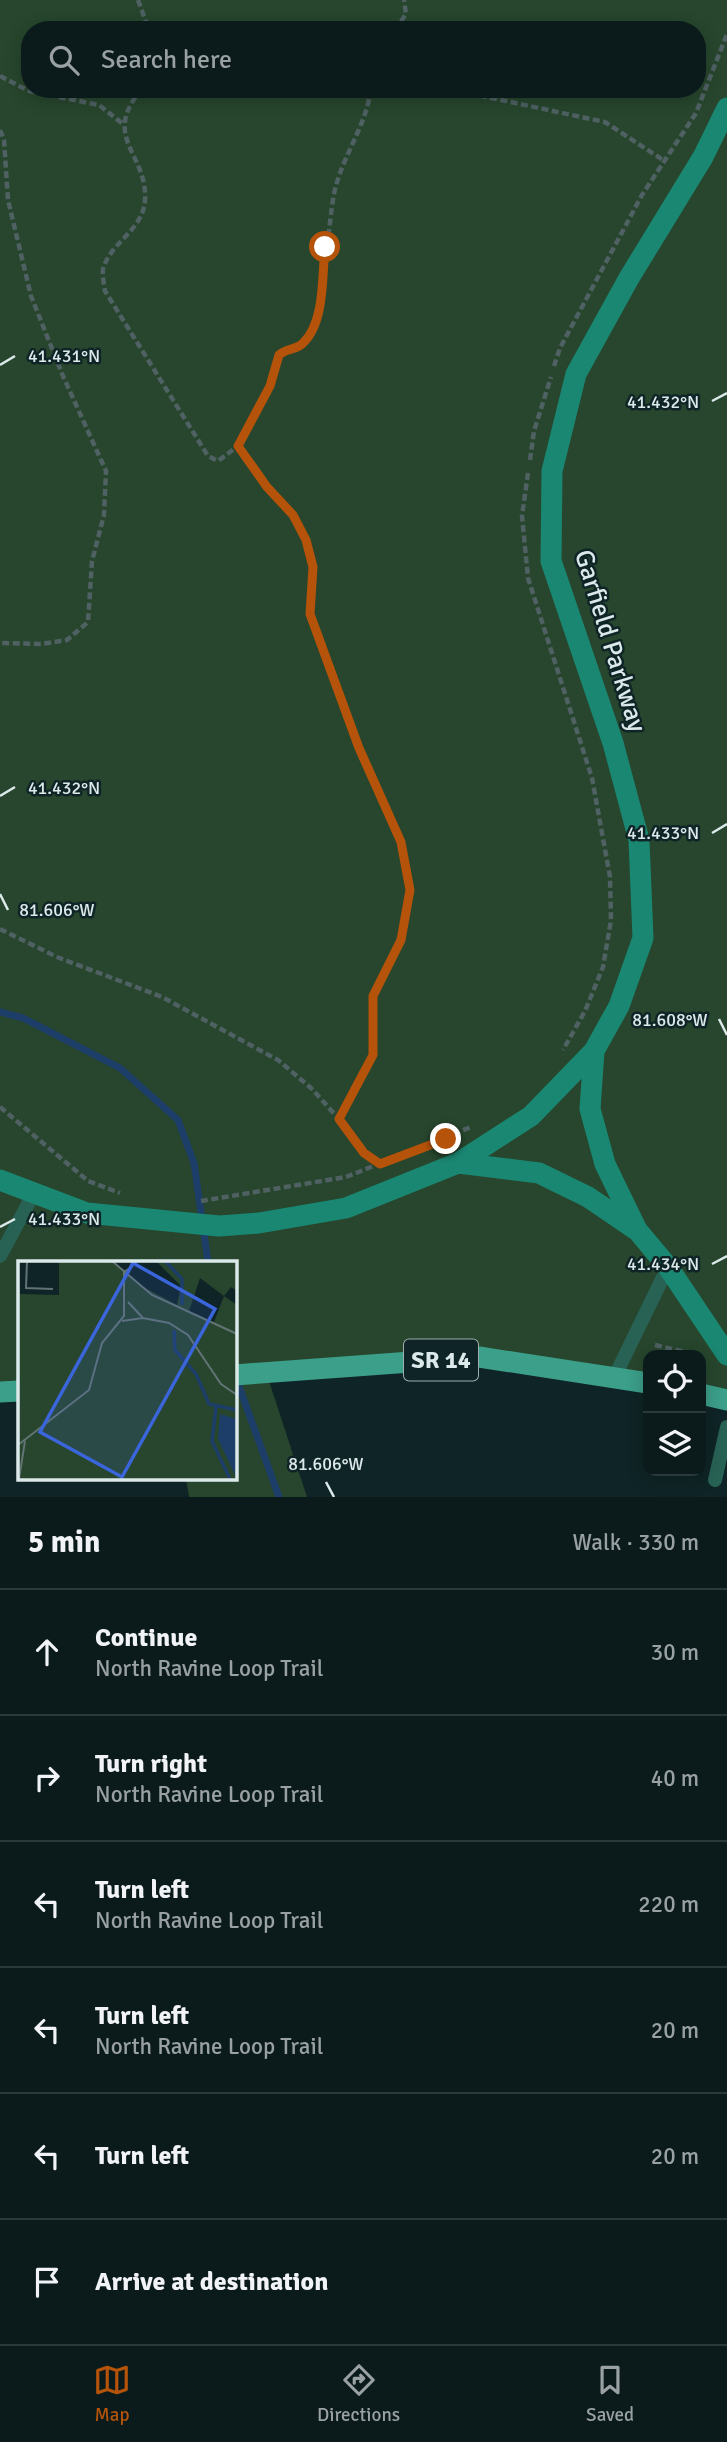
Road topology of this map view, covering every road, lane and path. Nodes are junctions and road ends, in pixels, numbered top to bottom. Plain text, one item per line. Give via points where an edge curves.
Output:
1 (138, 0) edge
2 (404, 0) edge
3 (146, 21) edge
4 (401, 21) edge
5 (727, 34) edge
6 (0, 76) edge
7 (21, 87) edge
8 (706, 88) edge
9 (64, 98) edge
10 (134, 98) edge
11 (370, 98) edge
12 (492, 98) edge
13 (702, 98) edge
14 (727, 108) edge
15 (123, 124) junction
16 (0, 130) edge
17 (666, 162) junction
18 (238, 446) junction
19 (0, 643) edge
20 (0, 929) edge
21 (594, 1051) junction
22 (561, 1053) dead end
23 (0, 1107) edge
24 (339, 1119) junction
25 (479, 1123) dead end
26 (458, 1163) junction
27 (380, 1164) junction
28 (0, 1180) edge
29 (34, 1193) junction
30 (125, 1195) dead end
31 (221, 1199) dead end
32 (637, 1230) junction
33 (0, 1256) edge
34 (668, 1267) junction
35 (655, 1345) dead end
36 (677, 1350) edge
37 (727, 1355) edge
38 (236, 1375) edge
39 (615, 1376) junction
40 (643, 1382) edge
41 (18, 1391) edge
42 (0, 1392) edge
43 (706, 1395) edge
44 (727, 1400) edge
45 (727, 1427) edge
46 (715, 1480) dead end

1 - 3 path
2 - 4 path
5 - 8 path
6 - 7 path
9 - 15 path via 99,105
10 - 15 path
11 - 18 path via 335,190 311,335 301,346 279,355 270,386
12 - 17 path via 605,122
13 - 17 path
14 - 21 street, Garfield Parkway via 704,157 576,374 552,471 551,561 613,743 639,840 643,938 619,1006
15 - 18 path via 145,197 142,219 103,270 105,291 208,457 218,460
16 - 19 path via 8,200 31,296 106,471 88,622 67,640
17 - 22 path via 642,195 560,348 534,431 522,516 527,578 593,778 610,877 611,919 603,967
18 - 24 path via 293,515 306,540 313,567 310,614 359,748 401,842 410,890 401,940 373,996 373,1055
20 - 24 path via 57,957 163,997 267,1054 311,1088
21 - 26 street, Garfield Parkway via 531,1116
21 - 32 street, Garfield Parkway via 590,1109 605,1164
23 - 30 path via 88,1181
24 - 27 path via 364,1153
25 - 27 path
26 - 29 street, Garfield Parkway via 346,1208 219,1226 87,1213
26 - 32 street, Garfield Parkway via 539,1173 588,1197
27 - 31 path via 346,1177
28 - 29 street, Garfield Parkway
29 - 33 lane
32 - 34 street, Garfield Parkway
34 - 37 street, Garfield Parkway
34 - 39 lane
35 - 36 path
38 - 39 main road, SR 14 via 479,1357
39 - 40 main road, SR 14
41 - 42 main road
43 - 44 main road
45 - 46 lane

